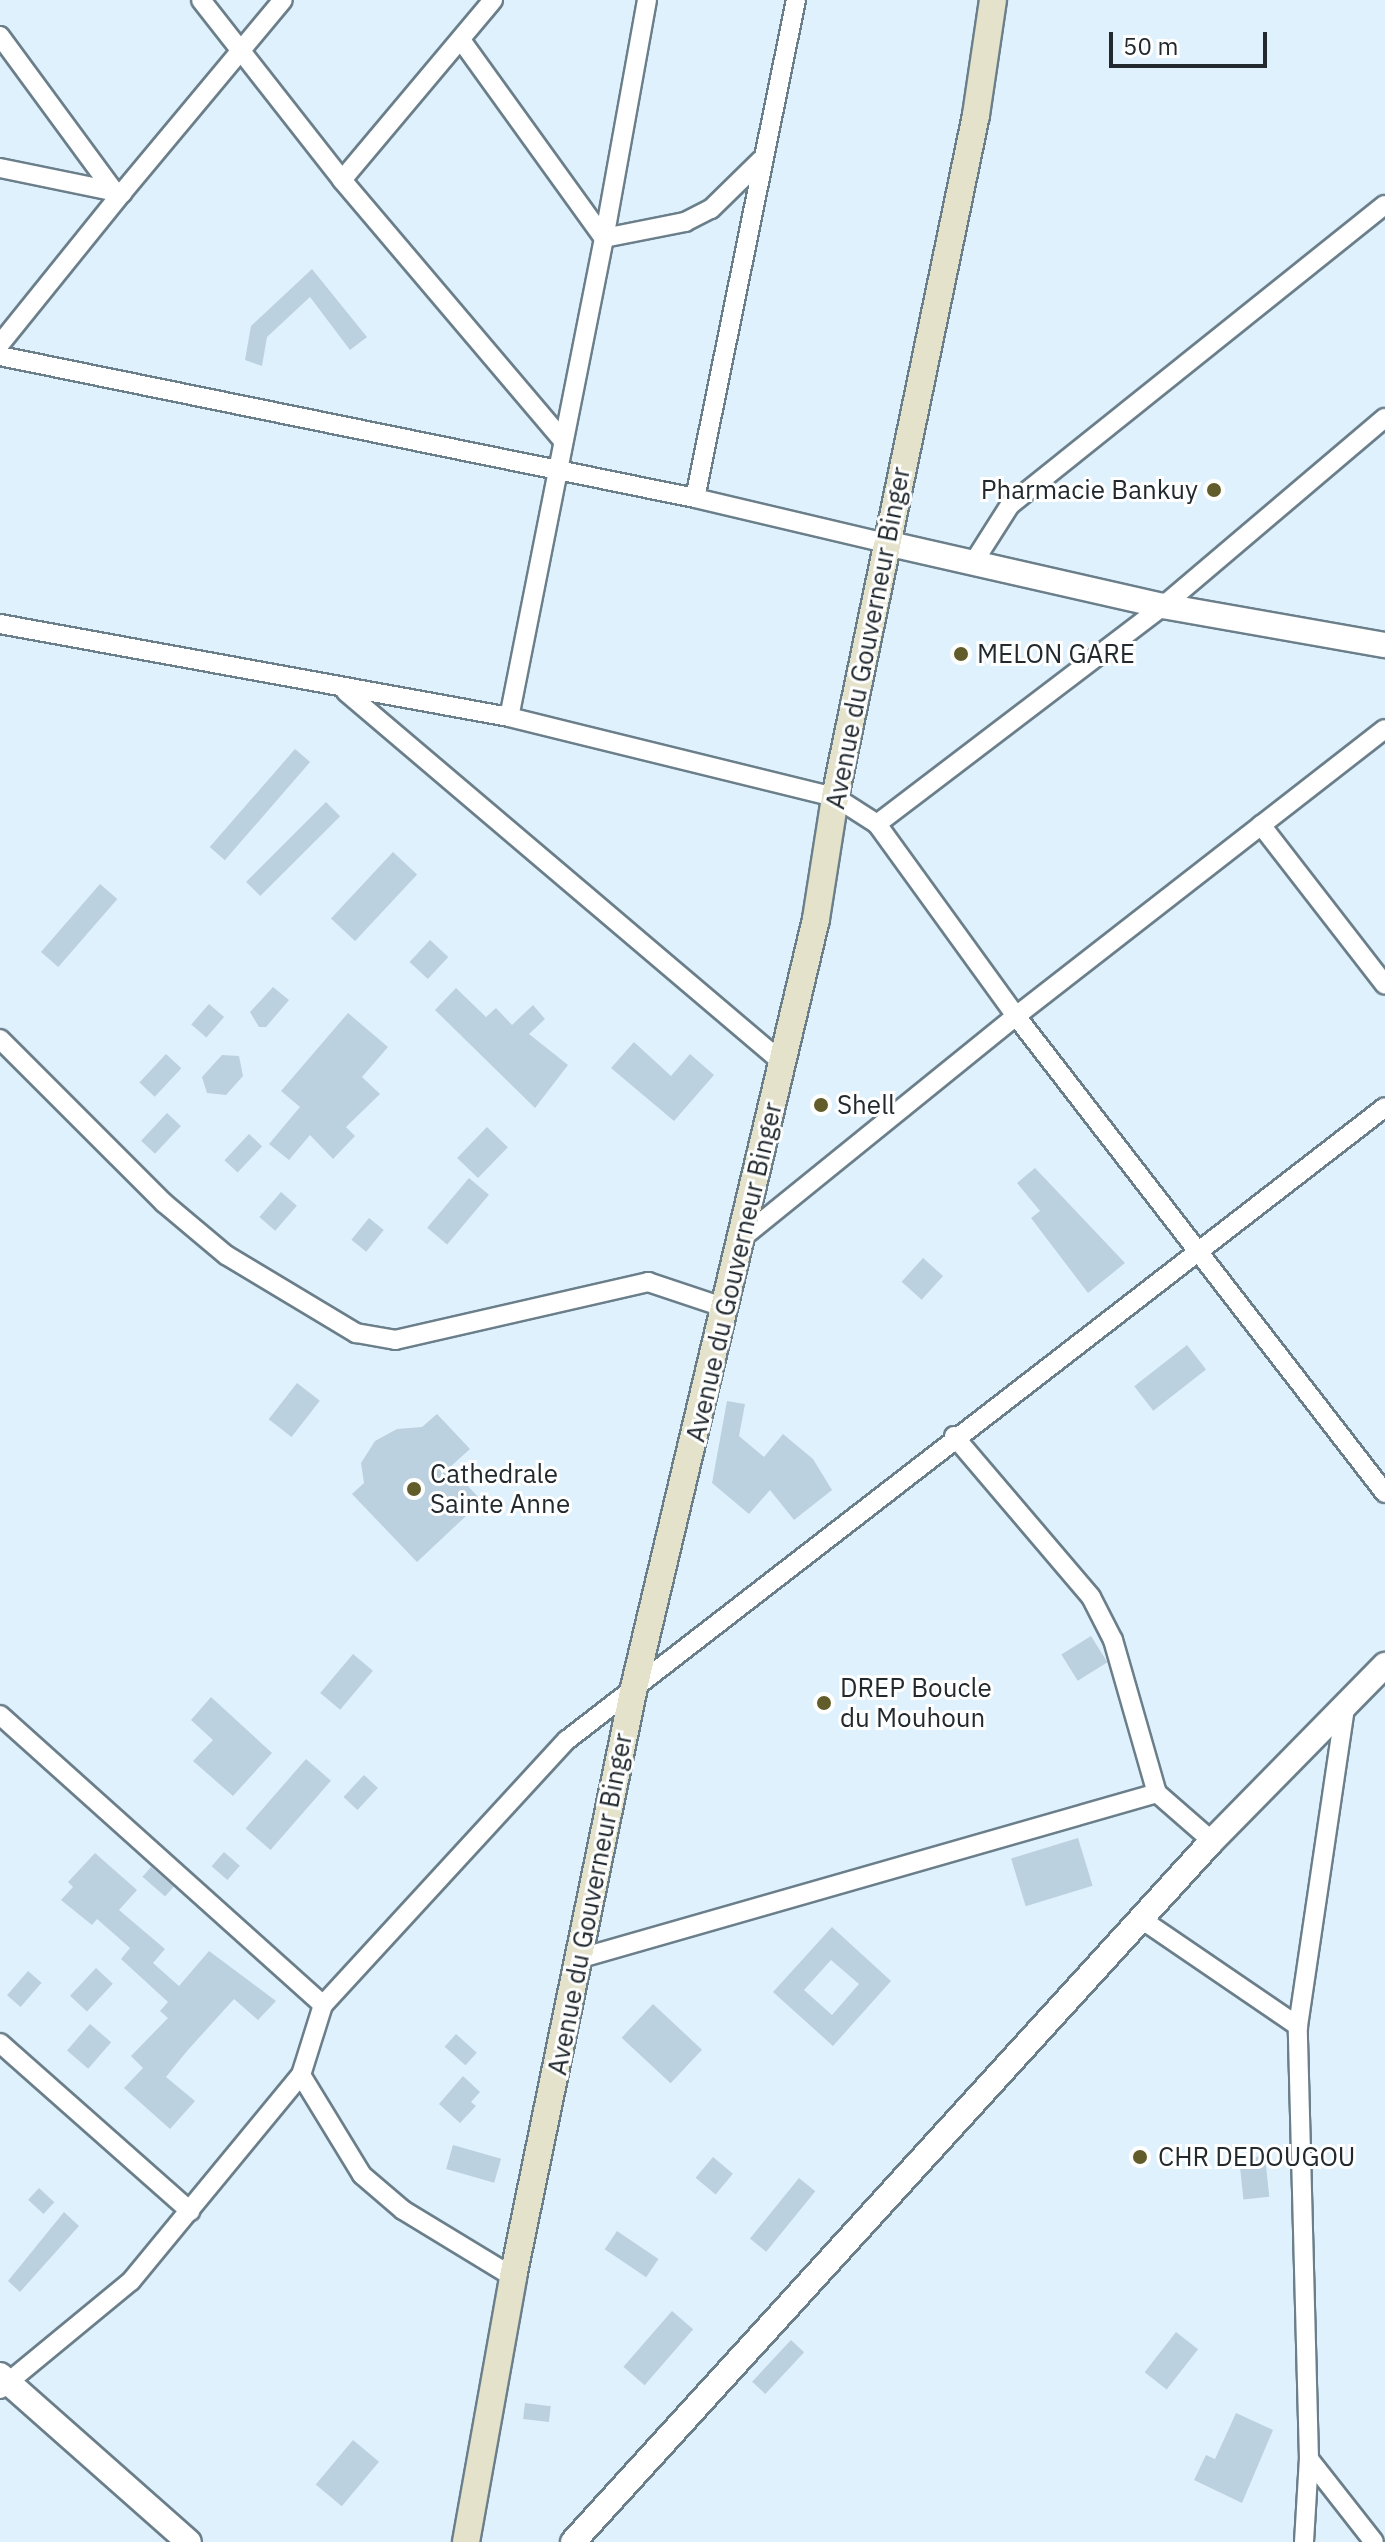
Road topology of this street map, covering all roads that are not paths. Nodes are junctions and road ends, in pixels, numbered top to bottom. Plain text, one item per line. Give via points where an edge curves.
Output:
1 (201, 0) edge
2 (283, 0) edge
3 (493, 0) edge
4 (647, 0) edge
5 (796, 0) edge
6 (993, 0) edge
7 (0, 36) edge
8 (461, 40) junction
9 (243, 54) junction
10 (761, 160) junction
11 (0, 168) edge
12 (342, 180) junction
13 (117, 192) junction
14 (1385, 205) edge
15 (604, 238) junction
16 (0, 344) edge
17 (0, 356) edge
18 (1385, 418) edge
19 (562, 439) junction
20 (557, 469) junction
21 (695, 498) junction
22 (886, 543) junction
23 (975, 560) junction
24 (1163, 606) junction
25 (0, 624) edge
26 (1385, 645) edge
27 (344, 690) junction
28 (509, 717) junction
29 (1385, 729) edge
30 (835, 797) junction
31 (877, 824) junction
32 (1261, 825) junction
33 (1385, 985) edge
34 (1016, 1016) junction
35 (0, 1039) edge
36 (784, 1064) junction
37 (1385, 1107) edge
38 (743, 1237) junction
39 (1196, 1251) junction
40 (726, 1308) junction
41 (954, 1436) junction
42 (1385, 1493) edge
43 (1385, 1665) edge
44 (633, 1692) junction
45 (1346, 1702) junction
46 (0, 1715) edge
47 (1157, 1793) junction
48 (1212, 1841) junction
49 (1141, 1919) junction
50 (581, 1958) junction
51 (323, 2005) junction
52 (1298, 2026) junction
53 (0, 2043) edge
54 (301, 2075) junction
55 (190, 2211) junction
56 (513, 2277) junction
57 (3, 2382) edge
58 (1309, 2459) junction
59 (189, 2542) edge
60 (466, 2542) edge
61 (573, 2542) edge
62 (1304, 2542) edge
63 (1374, 2542) edge

1 - 9 street
2 - 9 street
3 - 8 street
4 - 15 street
5 - 10 street
6 - 22 main road, Avenue du Gouverneur Binger via 976,115
7 - 13 street
8 - 12 street
8 - 15 street
9 - 12 street
9 - 13 street
10 - 15 street via 711,209 685,222
10 - 21 street
11 - 13 street
12 - 19 street
13 - 16 street
14 - 23 street via 1010,505
15 - 19 street
17 - 20 street
18 - 24 street
19 - 20 street
20 - 21 street
20 - 28 street
21 - 22 street
22 - 23 street
22 - 30 main road, Avenue du Gouverneur Binger
23 - 24 street
24 - 26 street
24 - 31 street
25 - 27 street
27 - 28 street
27 - 36 street
28 - 30 street
29 - 32 street
30 - 31 street
30 - 36 main road, Avenue du Gouverneur Binger via 816,919
31 - 34 street
32 - 33 street
32 - 34 street
34 - 38 street
34 - 39 street
35 - 40 street via 164,1203 226,1255 356,1333 395,1340 648,1282
36 - 38 main road, Avenue du Gouverneur Binger
37 - 39 street
38 - 40 main road, Avenue du Gouverneur Binger
39 - 41 street
39 - 42 street
40 - 44 main road, Avenue du Gouverneur Binger
41 - 44 street
41 - 47 street via 1091,1597 1113,1640
43 - 45 street
44 - 50 main road, Avenue du Gouverneur Binger
44 - 51 street via 567,1740
45 - 48 street
45 - 52 street
46 - 51 street
47 - 48 street
47 - 50 street
48 - 49 street
49 - 52 street
49 - 61 street
50 - 56 main road, Avenue du Gouverneur Binger
51 - 54 street
52 - 58 street
53 - 55 street
54 - 55 street
54 - 56 street via 362,2175 403,2210
55 - 57 street via 131,2281
56 - 60 main road, Avenue du Gouverneur Binger
57 - 59 street
58 - 62 street
58 - 63 street

